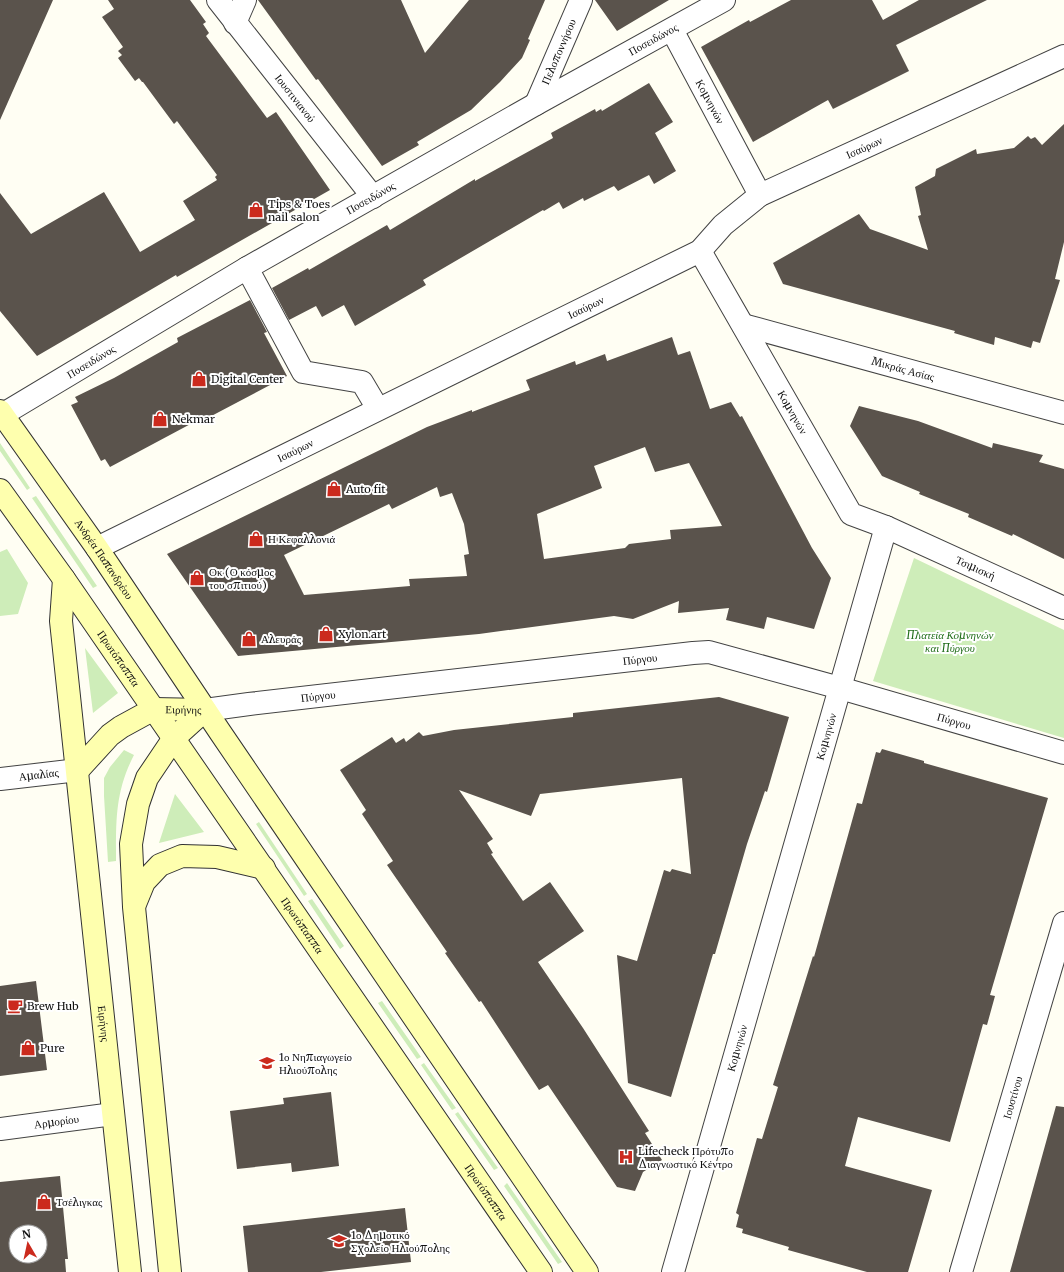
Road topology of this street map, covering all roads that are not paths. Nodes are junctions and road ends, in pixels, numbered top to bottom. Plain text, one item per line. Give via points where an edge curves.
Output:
1 (218, 0) edge
2 (245, 0) edge
3 (581, 0) edge
4 (724, 0) edge
5 (235, 23) junction
6 (672, 30) junction
7 (1064, 56) edge
8 (536, 104) junction
9 (760, 195) junction
10 (373, 197) junction
11 (700, 251) junction
12 (247, 268) junction
13 (742, 325) junction
14 (378, 409) junction
15 (1064, 413) edge
16 (1, 414) edge
17 (0, 490) edge
18 (886, 528) junction
19 (97, 548) junction
20 (64, 579) junction
21 (1064, 608) edge
22 (840, 688) junction
23 (154, 709) junction
24 (205, 710) junction
25 (174, 738) junction
26 (1064, 753) edge
27 (78, 770) junction
28 (0, 779) edge
29 (264, 868) junction
30 (134, 907) junction
31 (1064, 923) edge
32 (113, 1114) junction
33 (0, 1129) edge
34 (130, 1272) edge
35 (170, 1272) edge
36 (541, 1272) edge
37 (587, 1272) edge
38 (673, 1272) edge
39 (961, 1272) edge

1 - 5 street, Ιουστινιανού
2 - 5 street
3 - 8 street, Πελοποννήσου
4 - 6 street, Ποσειδώνος
5 - 10 street, Ιουστινιανού
6 - 8 street, Ποσειδώνος
6 - 9 street, Κομνηνών
7 - 9 street, Ισαύρων
8 - 10 street, Ποσειδώνος
9 - 11 street, Ισαύρων via 723,225
10 - 12 street, Ποσειδώνος
11 - 13 street, Κομνηνών
11 - 14 street, Ισαύρων
12 - 14 street via 303,372 362,382
12 - 16 street, Ποσειδώνος
13 - 15 street, Μικράς Ασίας
13 - 18 street, Κομνηνών via 851,514
14 - 19 street, Ισαύρων
16 - 19 street, Ανδρέα Παπανδρέου
17 - 20 street
18 - 21 street, Τσιμισκή
18 - 22 street, Κομνηνών
19 - 24 street, Ανδρέα Παπανδρέου
20 - 23 street, Πρωτόπαππα
20 - 27 street via 61,621
22 - 24 street, Πύργου via 709,652
22 - 26 street, Πύργου
22 - 38 street, Κομνηνών
23 - 24 street, Ειρήνης
23 - 25 street, Πρωτόπαππα
23 - 27 street, Ειρήνης via 110,735
24 - 25 street, Ειρήνης
24 - 37 street
25 - 29 street, Πρωτόπαππα
25 - 30 street, Ειρήνης via 148,778 138,804 132,844
27 - 28 street, Αμαλίας
27 - 32 street, Ειρήνης
29 - 30 street via 217,857 182,856 160,865 144,882
29 - 36 street, Πρωτόπαππα
30 - 35 street, Ειρήνης
31 - 39 street, Ιουστίνου
32 - 33 street, Αρμορίου
32 - 34 street, Ειρήνης

